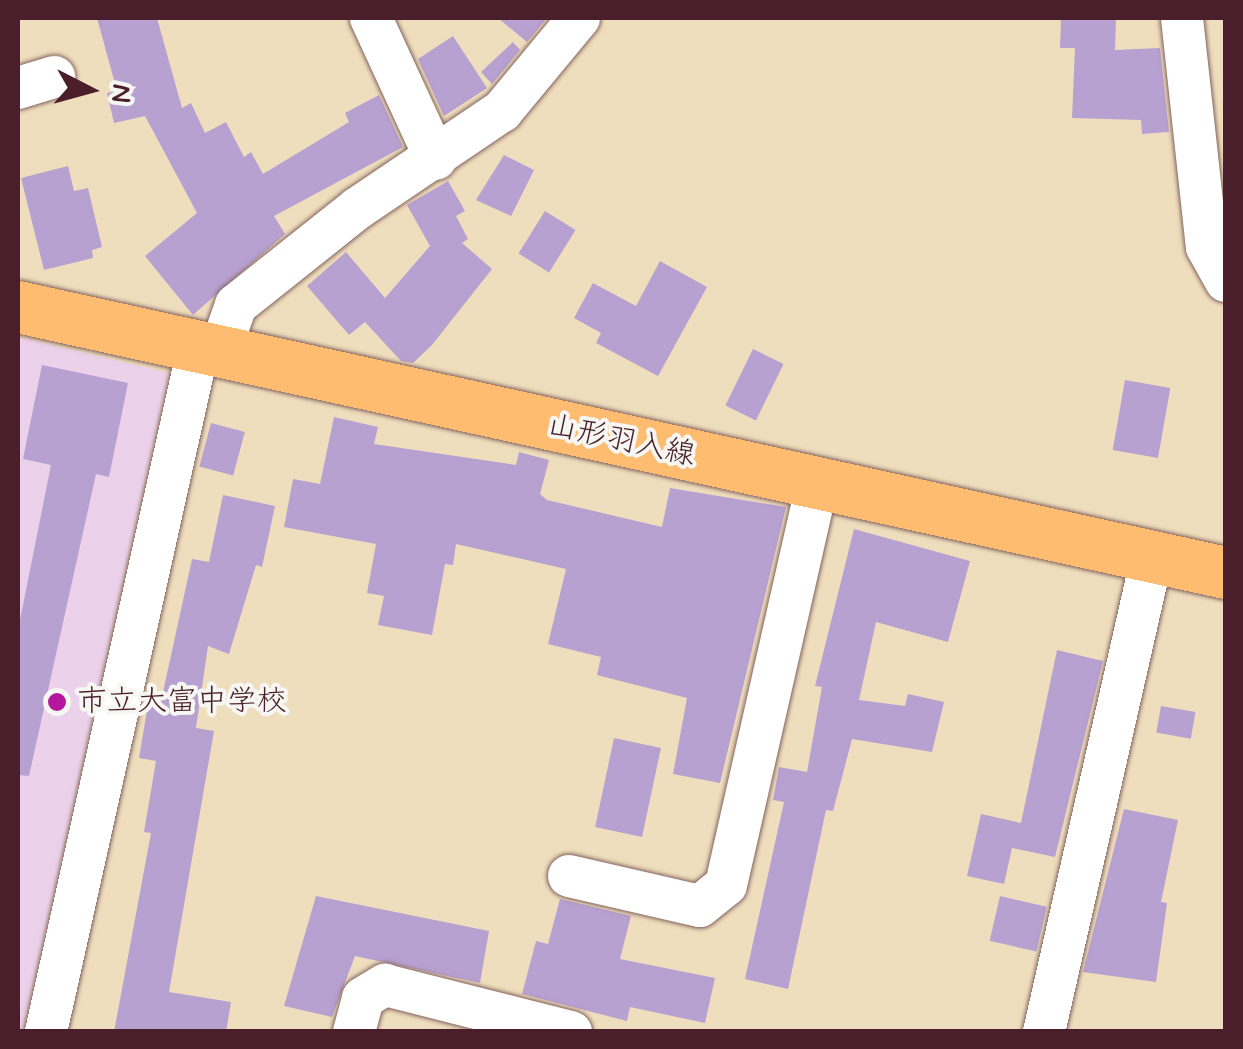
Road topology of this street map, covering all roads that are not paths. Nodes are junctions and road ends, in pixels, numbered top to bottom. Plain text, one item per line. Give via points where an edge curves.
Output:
1 (371, 18) edge
2 (578, 18) edge
3 (1182, 18) edge
4 (436, 159) junction
5 (1226, 281) edge
6 (18, 307) edge
7 (209, 351) junction
8 (817, 484) junction
9 (1152, 557) junction
10 (1226, 574) edge
11 (569, 876) dead end
12 (46, 1032) edge
13 (354, 1032) edge
14 (570, 1032) edge
15 (1044, 1032) edge

1 - 4 lane
2 - 4 lane via 502,110
3 - 5 lane via 1207,247
4 - 7 lane via 358,208 236,304
6 - 7 main road, 山形羽入線
7 - 8 main road, 山形羽入線
7 - 12 lane
8 - 9 main road, 山形羽入線
8 - 11 lane via 726,886 700,906
9 - 10 main road, 山形羽入線
9 - 15 lane
13 - 14 lane via 363,998 385,985

